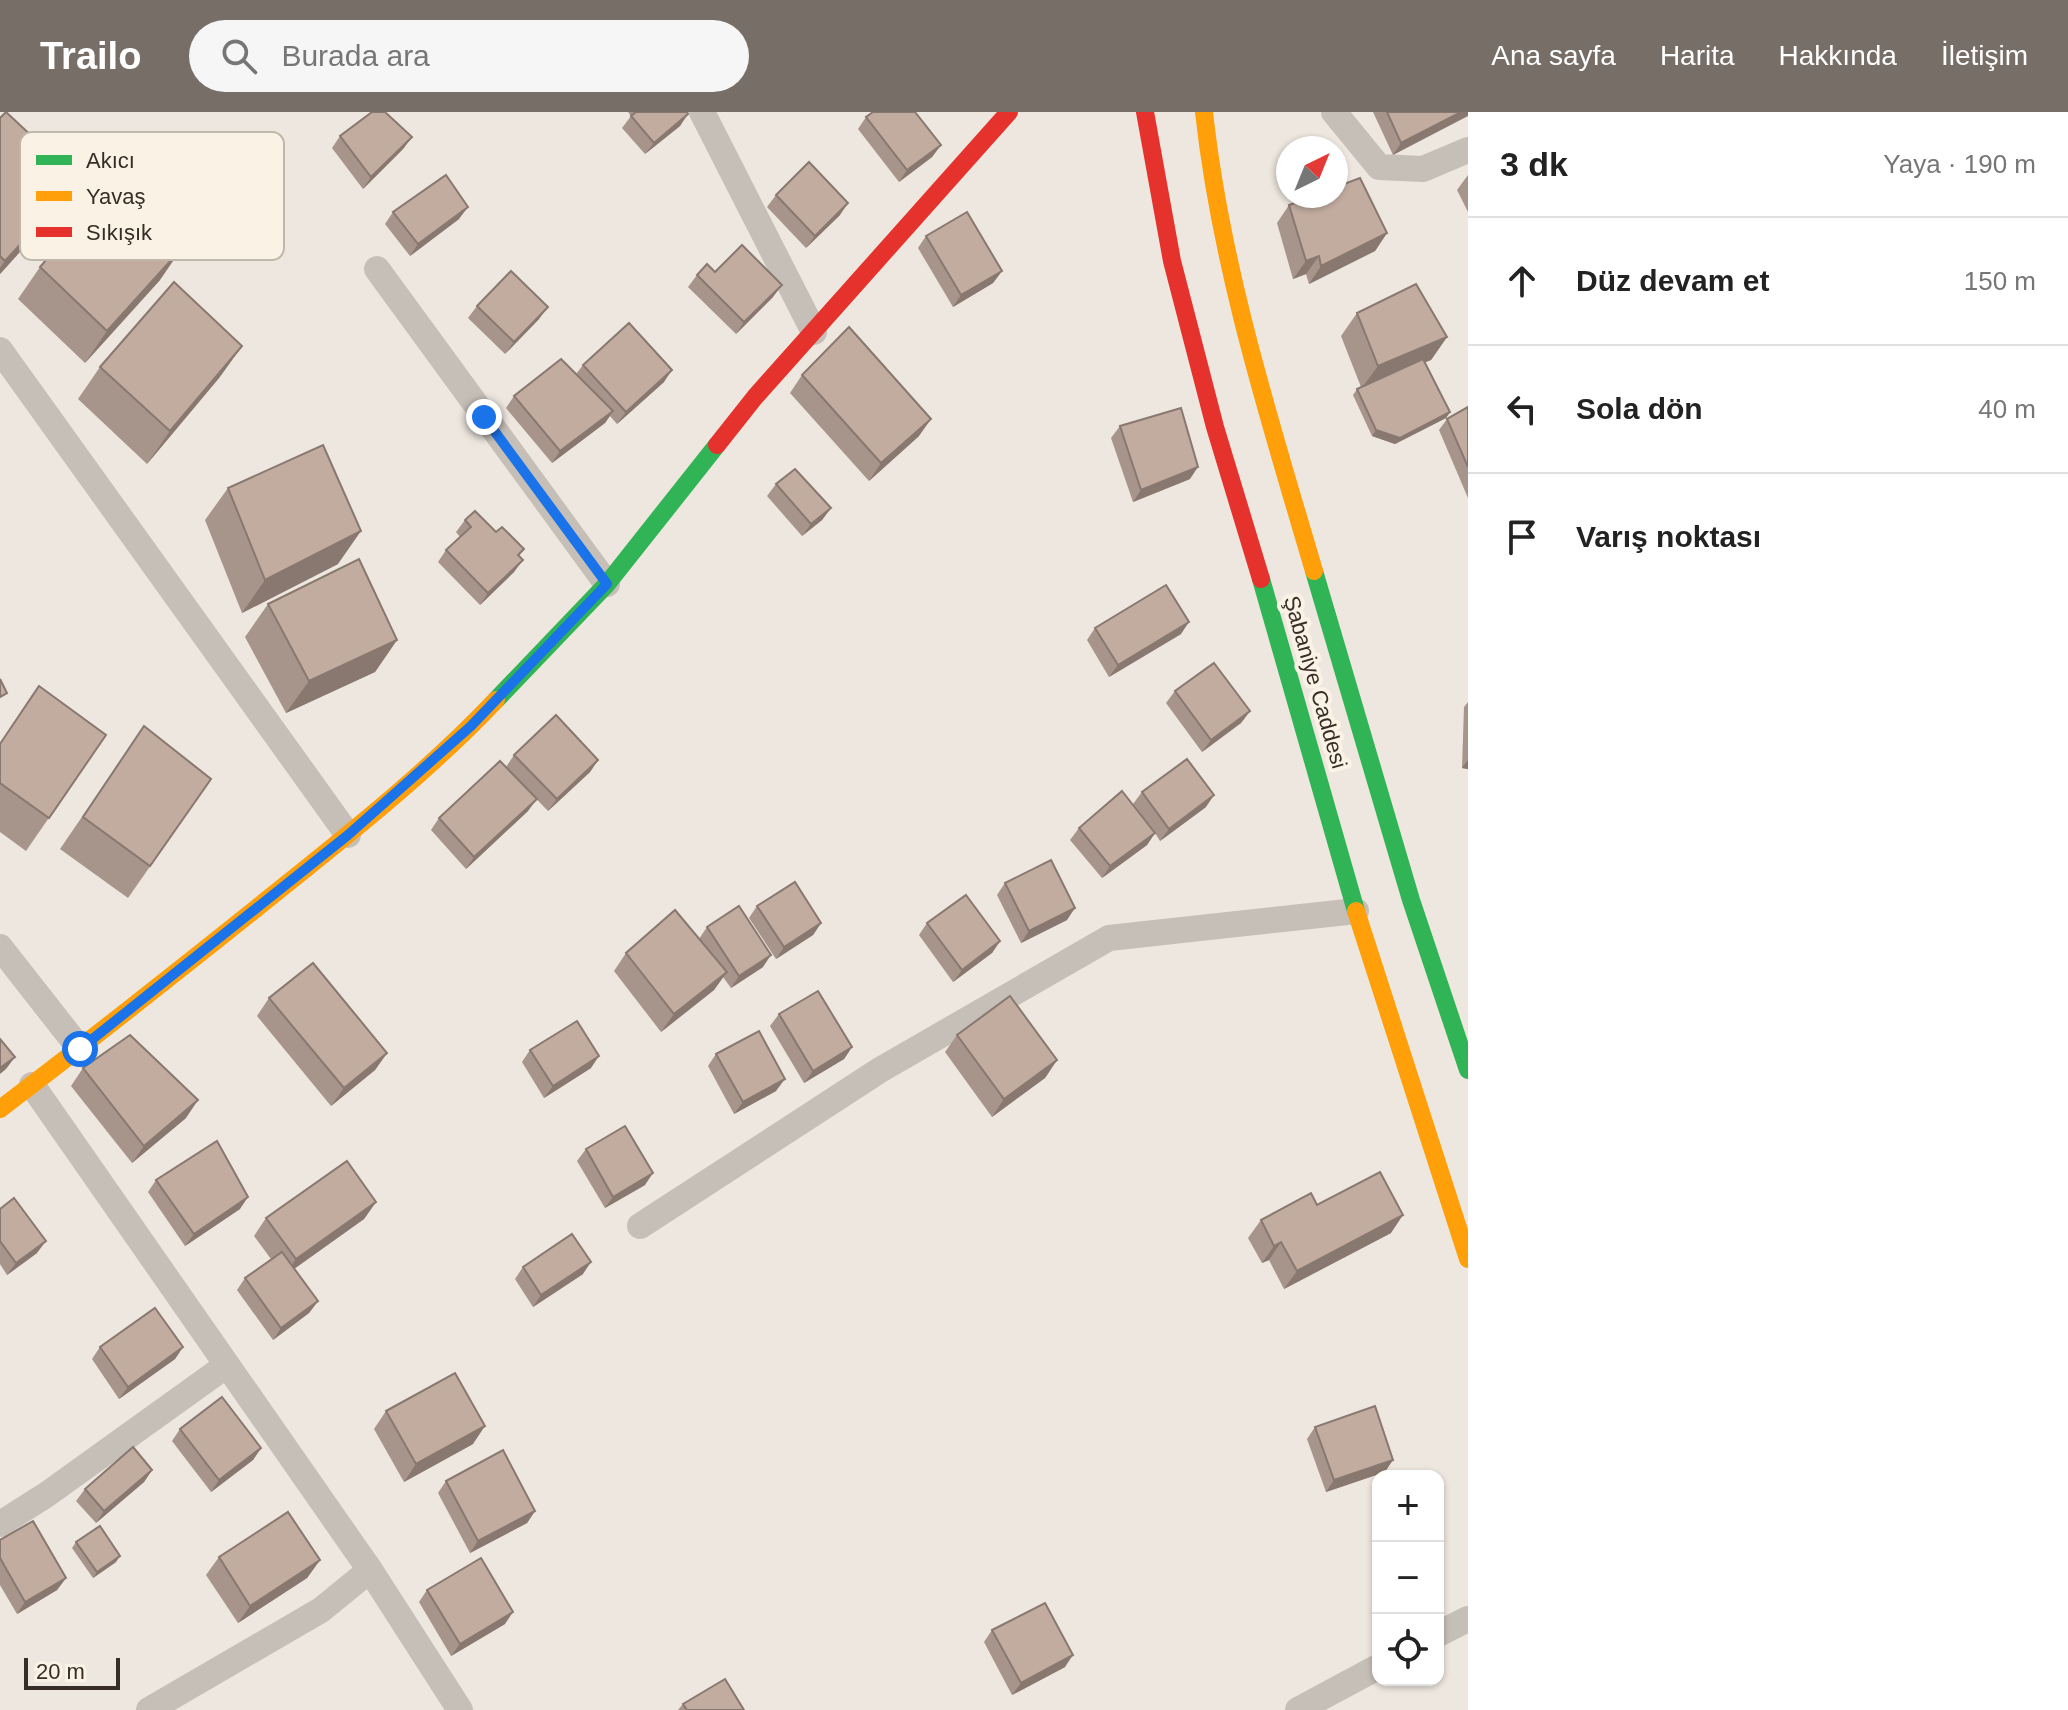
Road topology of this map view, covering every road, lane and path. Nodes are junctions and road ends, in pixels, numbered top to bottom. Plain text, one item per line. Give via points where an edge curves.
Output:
1 (702, 112) edge
2 (1009, 112) edge
3 (1145, 112) edge
4 (1204, 112) edge
5 (1334, 112) edge
6 (1468, 150) edge
7 (377, 269) dead end
8 (814, 332) junction
9 (0, 350) edge
10 (607, 584) junction
11 (348, 835) junction
12 (1356, 911) junction
13 (0, 947) edge
14 (80, 1049) junction
15 (1468, 1070) edge
16 (32, 1085) junction
17 (0, 1109) edge
18 (640, 1226) dead end
19 (1468, 1259) edge
20 (227, 1365) junction
21 (0, 1524) edge
22 (370, 1570) junction
23 (1468, 1619) edge
24 (1444, 1631) edge
25 (1372, 1670) edge
26 (149, 1710) edge
27 (460, 1710) edge
28 (1298, 1710) edge

1 - 8 street
2 - 8 main road
3 - 12 main road, Şabaniye Caddesi via 1172,261 1211,412
4 - 15 main road via 1227,247 1265,406 1411,900
5 - 6 street via 1379,167 1423,169
7 - 10 street
8 - 10 main road via 755,397
9 - 11 street
10 - 11 main road via 471,726
11 - 14 main road
12 - 18 street via 1109,938 880,1070
12 - 19 main road, Şabaniye Caddesi
13 - 14 street
14 - 16 main road
16 - 17 main road
16 - 20 street
20 - 21 street
20 - 22 street
22 - 26 street via 321,1610
22 - 27 street
23 - 24 street
25 - 28 street

